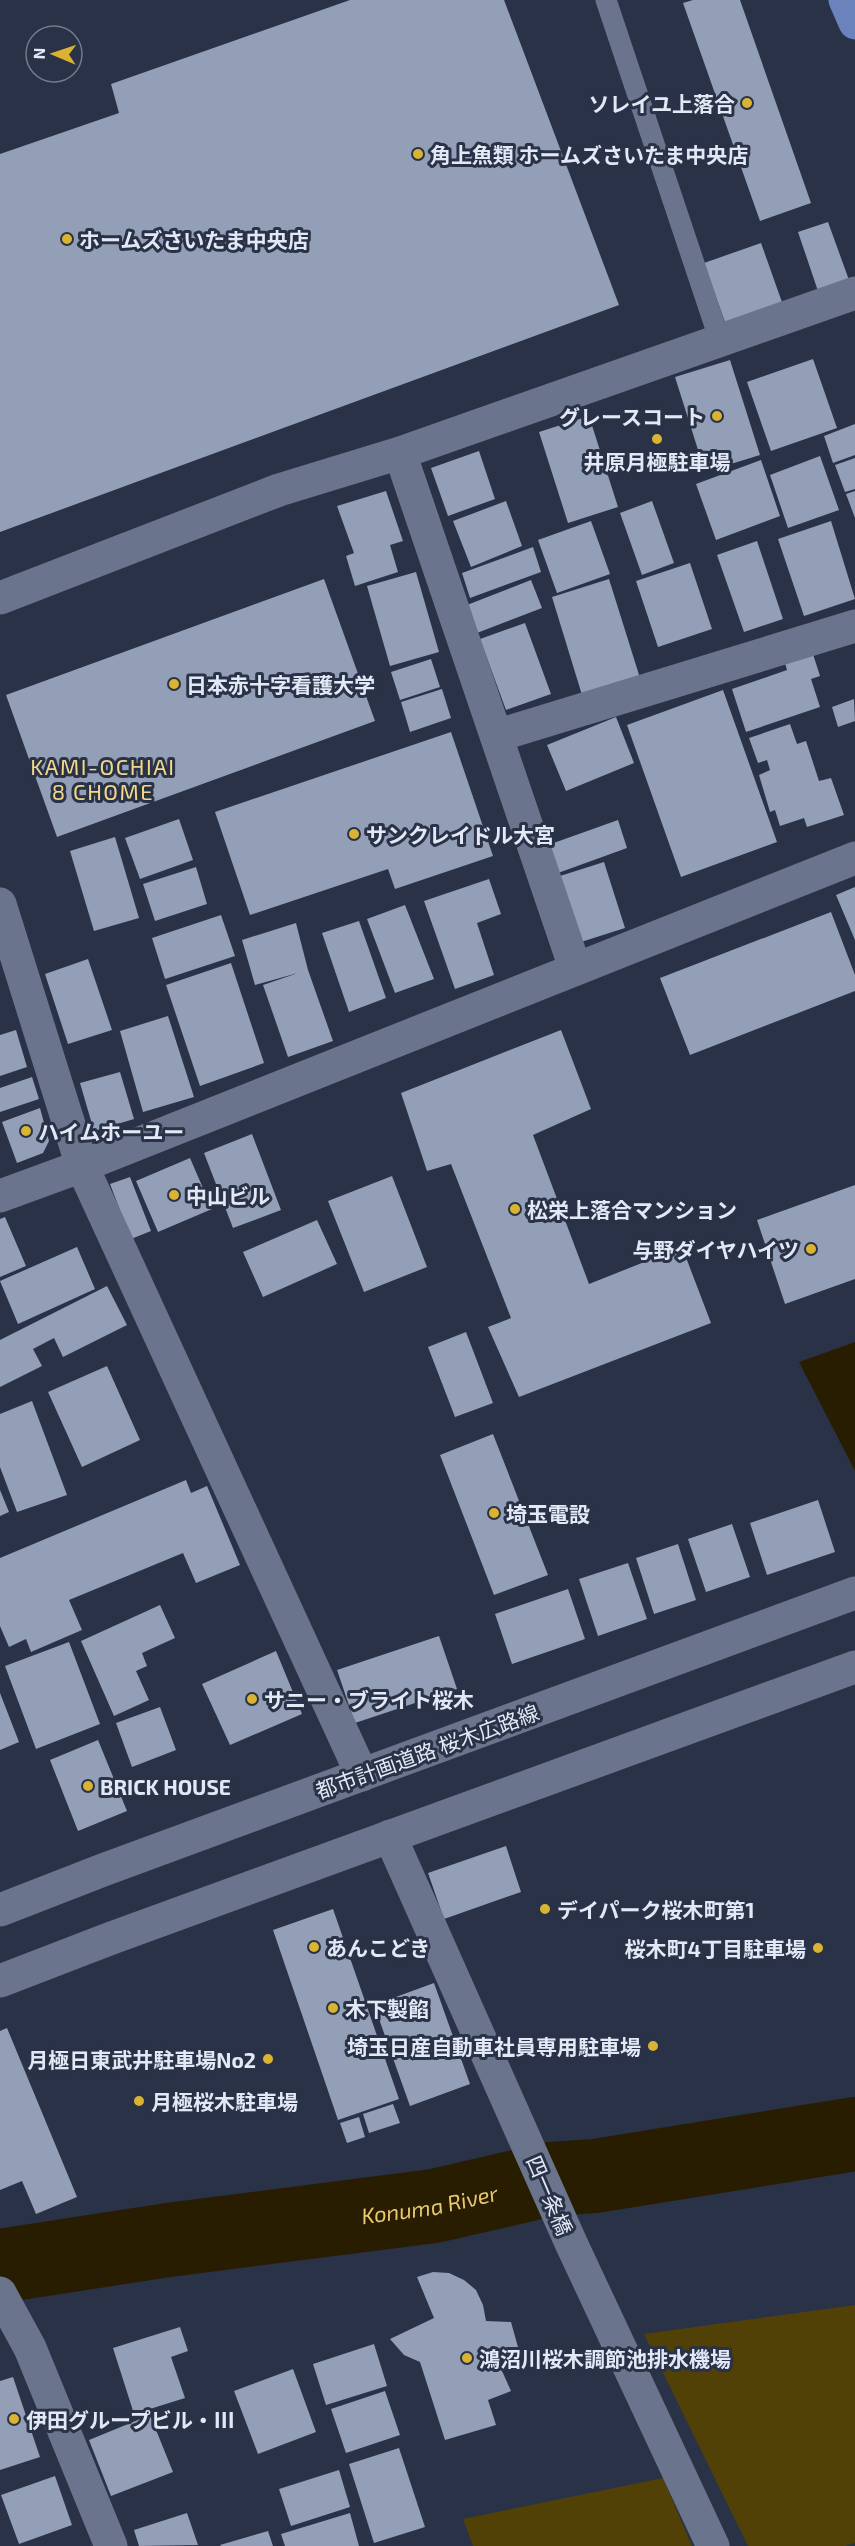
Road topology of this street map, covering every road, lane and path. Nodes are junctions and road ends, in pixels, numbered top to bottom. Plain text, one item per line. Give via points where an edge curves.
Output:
1 (606, 0) edge
2 (845, 0) edge
3 (855, 23) edge
4 (855, 293) edge
5 (720, 341) junction
6 (400, 453) junction
7 (0, 598) edge
8 (855, 626) edge
9 (496, 736) junction
10 (855, 858) edge
11 (0, 904) edge
12 (575, 968) junction
13 (82, 1166) junction
14 (0, 1196) edge
15 (855, 1593) edge
16 (855, 1667) edge
17 (362, 1775) junction
18 (390, 1836) junction
19 (0, 1910) edge
20 (0, 1981) edge
21 (0, 2294) edge
22 (111, 2546) edge
23 (712, 2546) edge

1 - 5 lane
2 - 3 main road
4 - 5 street
5 - 6 street
6 - 7 street via 279,490
6 - 9 street
8 - 9 street
9 - 12 street
10 - 12 street
11 - 13 street
12 - 13 street
13 - 14 street
13 - 17 street
15 - 17 street, 都市計画道路 桜木広路線
16 - 18 street
17 - 19 street, 都市計画道路 桜木広路線
18 - 20 street
18 - 23 street, 四一条橋 via 571,2243
21 - 22 street via 30,2348

